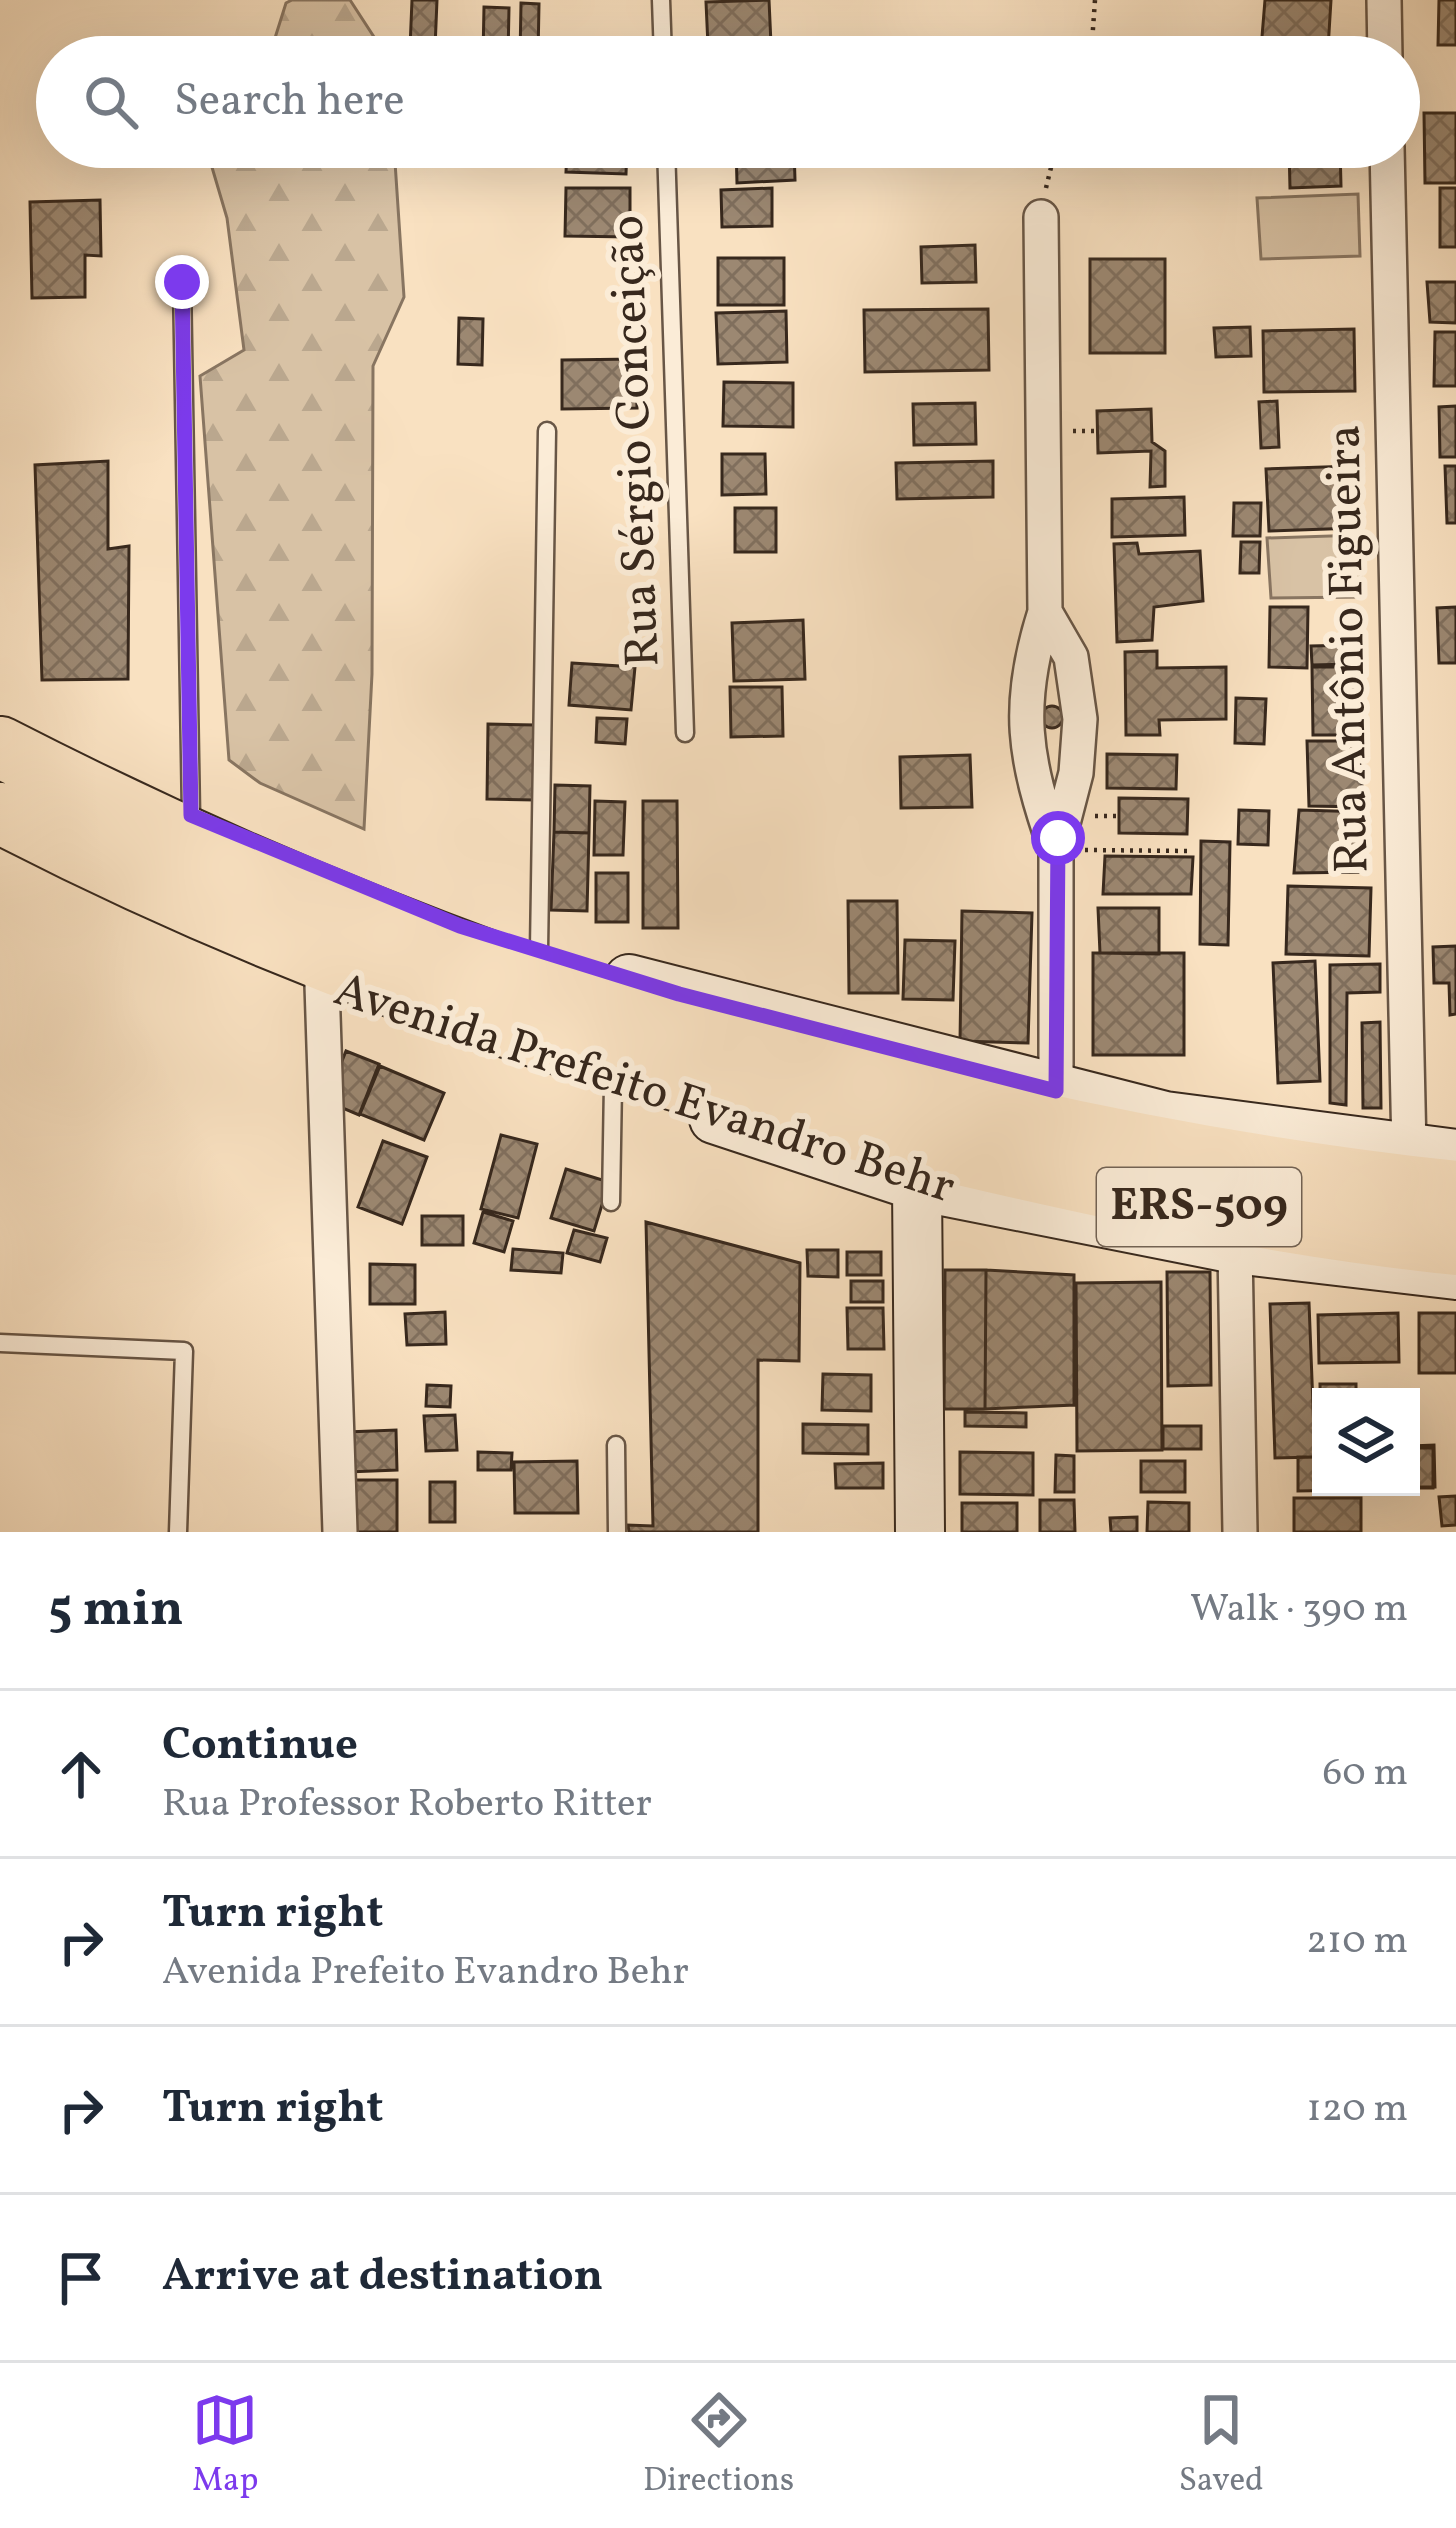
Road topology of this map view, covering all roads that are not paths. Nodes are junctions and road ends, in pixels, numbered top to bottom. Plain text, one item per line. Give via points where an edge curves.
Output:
1 (661, 0) edge
2 (1384, 0) edge
3 (662, 36) edge
4 (1385, 36) edge
5 (667, 168) edge
6 (1388, 168) edge
7 (1041, 217) road end
8 (182, 282) dead end
9 (548, 431) dead end
10 (1045, 612) junction
11 (0, 716) edge
12 (685, 733) dead end
13 (0, 747) edge
14 (0, 813) edge
15 (178, 819) junction
16 (0, 842) edge
17 (67, 848) junction
18 (1056, 850) junction
19 (539, 950) junction
20 (322, 986) junction
21 (479, 1020) junction
22 (633, 1091) junction
23 (1038, 1104) junction
24 (1440, 1156) edge
25 (1255, 1167) junction
26 (930, 1169) junction
27 (1456, 1191) edge
28 (611, 1202) dead end
29 (1430, 1242) edge
30 (1235, 1249) junction
31 (1456, 1274) edge
32 (0, 1343) edge
33 (616, 1445) dead end
34 (178, 1532) edge
35 (340, 1532) edge
36 (617, 1532) edge
37 (920, 1532) edge
38 (1240, 1532) edge

1 - 3 lane
2 - 4 street
5 - 12 lane, Rua Sérgio Conceição
6 - 24 street, Rua Antônio Figueira
7 - 10 street
8 - 15 lane
9 - 19 lane
10 - 18 street via 1025,715 1028,772
10 - 18 street via 1071,657 1080,719
11 - 15 main road, Avenida Prefeito Evandro Behr / ERS-509
13 - 15 highway, Avenida Prefeito Evandro Behr / ERS-509
14 - 17 highway, Avenida Prefeito Evandro Behr / ERS-509
15 - 17 highway, ERS-509 via 132,847
15 - 19 main road, Avenida Prefeito Evandro Behr / ERS-509
15 - 23 highway, Avenida Prefeito Evandro Behr / ERS-509 via 339,905 672,1021
16 - 20 main road, Avenida Prefeito Evandro Behr / ERS-509
17 - 21 highway, Avenida Prefeito Evandro Behr / ERS-509 via 248,932
18 - 23 street
19 - 23 main road, Avenida Prefeito Evandro Behr / ERS-509
20 - 22 main road, Avenida Prefeito Evandro Behr / ERS-509
20 - 35 street
21 - 22 highway, ERS-509
21 - 26 highway, Avenida Prefeito Evandro Behr / ERS-509
22 - 26 main road, Avenida Prefeito Evandro Behr / ERS-509
22 - 28 lane
23 - 24 main road, Avenida Prefeito Evandro Behr / ERS-509
23 - 25 highway, Avenida Prefeito Evandro Behr / ERS-509
23 - 26 highway
24 - 25 highway, ERS-509
25 - 27 highway, Avenida Prefeito Evandro Behr / ERS-509
26 - 29 highway, Avenida Prefeito Evandro Behr / ERS-509
26 - 30 main road, Avenida Prefeito Evandro Behr / ERS-509
26 - 37 main road
29 - 30 highway, ERS-509
30 - 31 main road, Avenida Prefeito Evandro Behr / ERS-509
30 - 38 street
32 - 34 lane via 184,1351
33 - 36 lane

